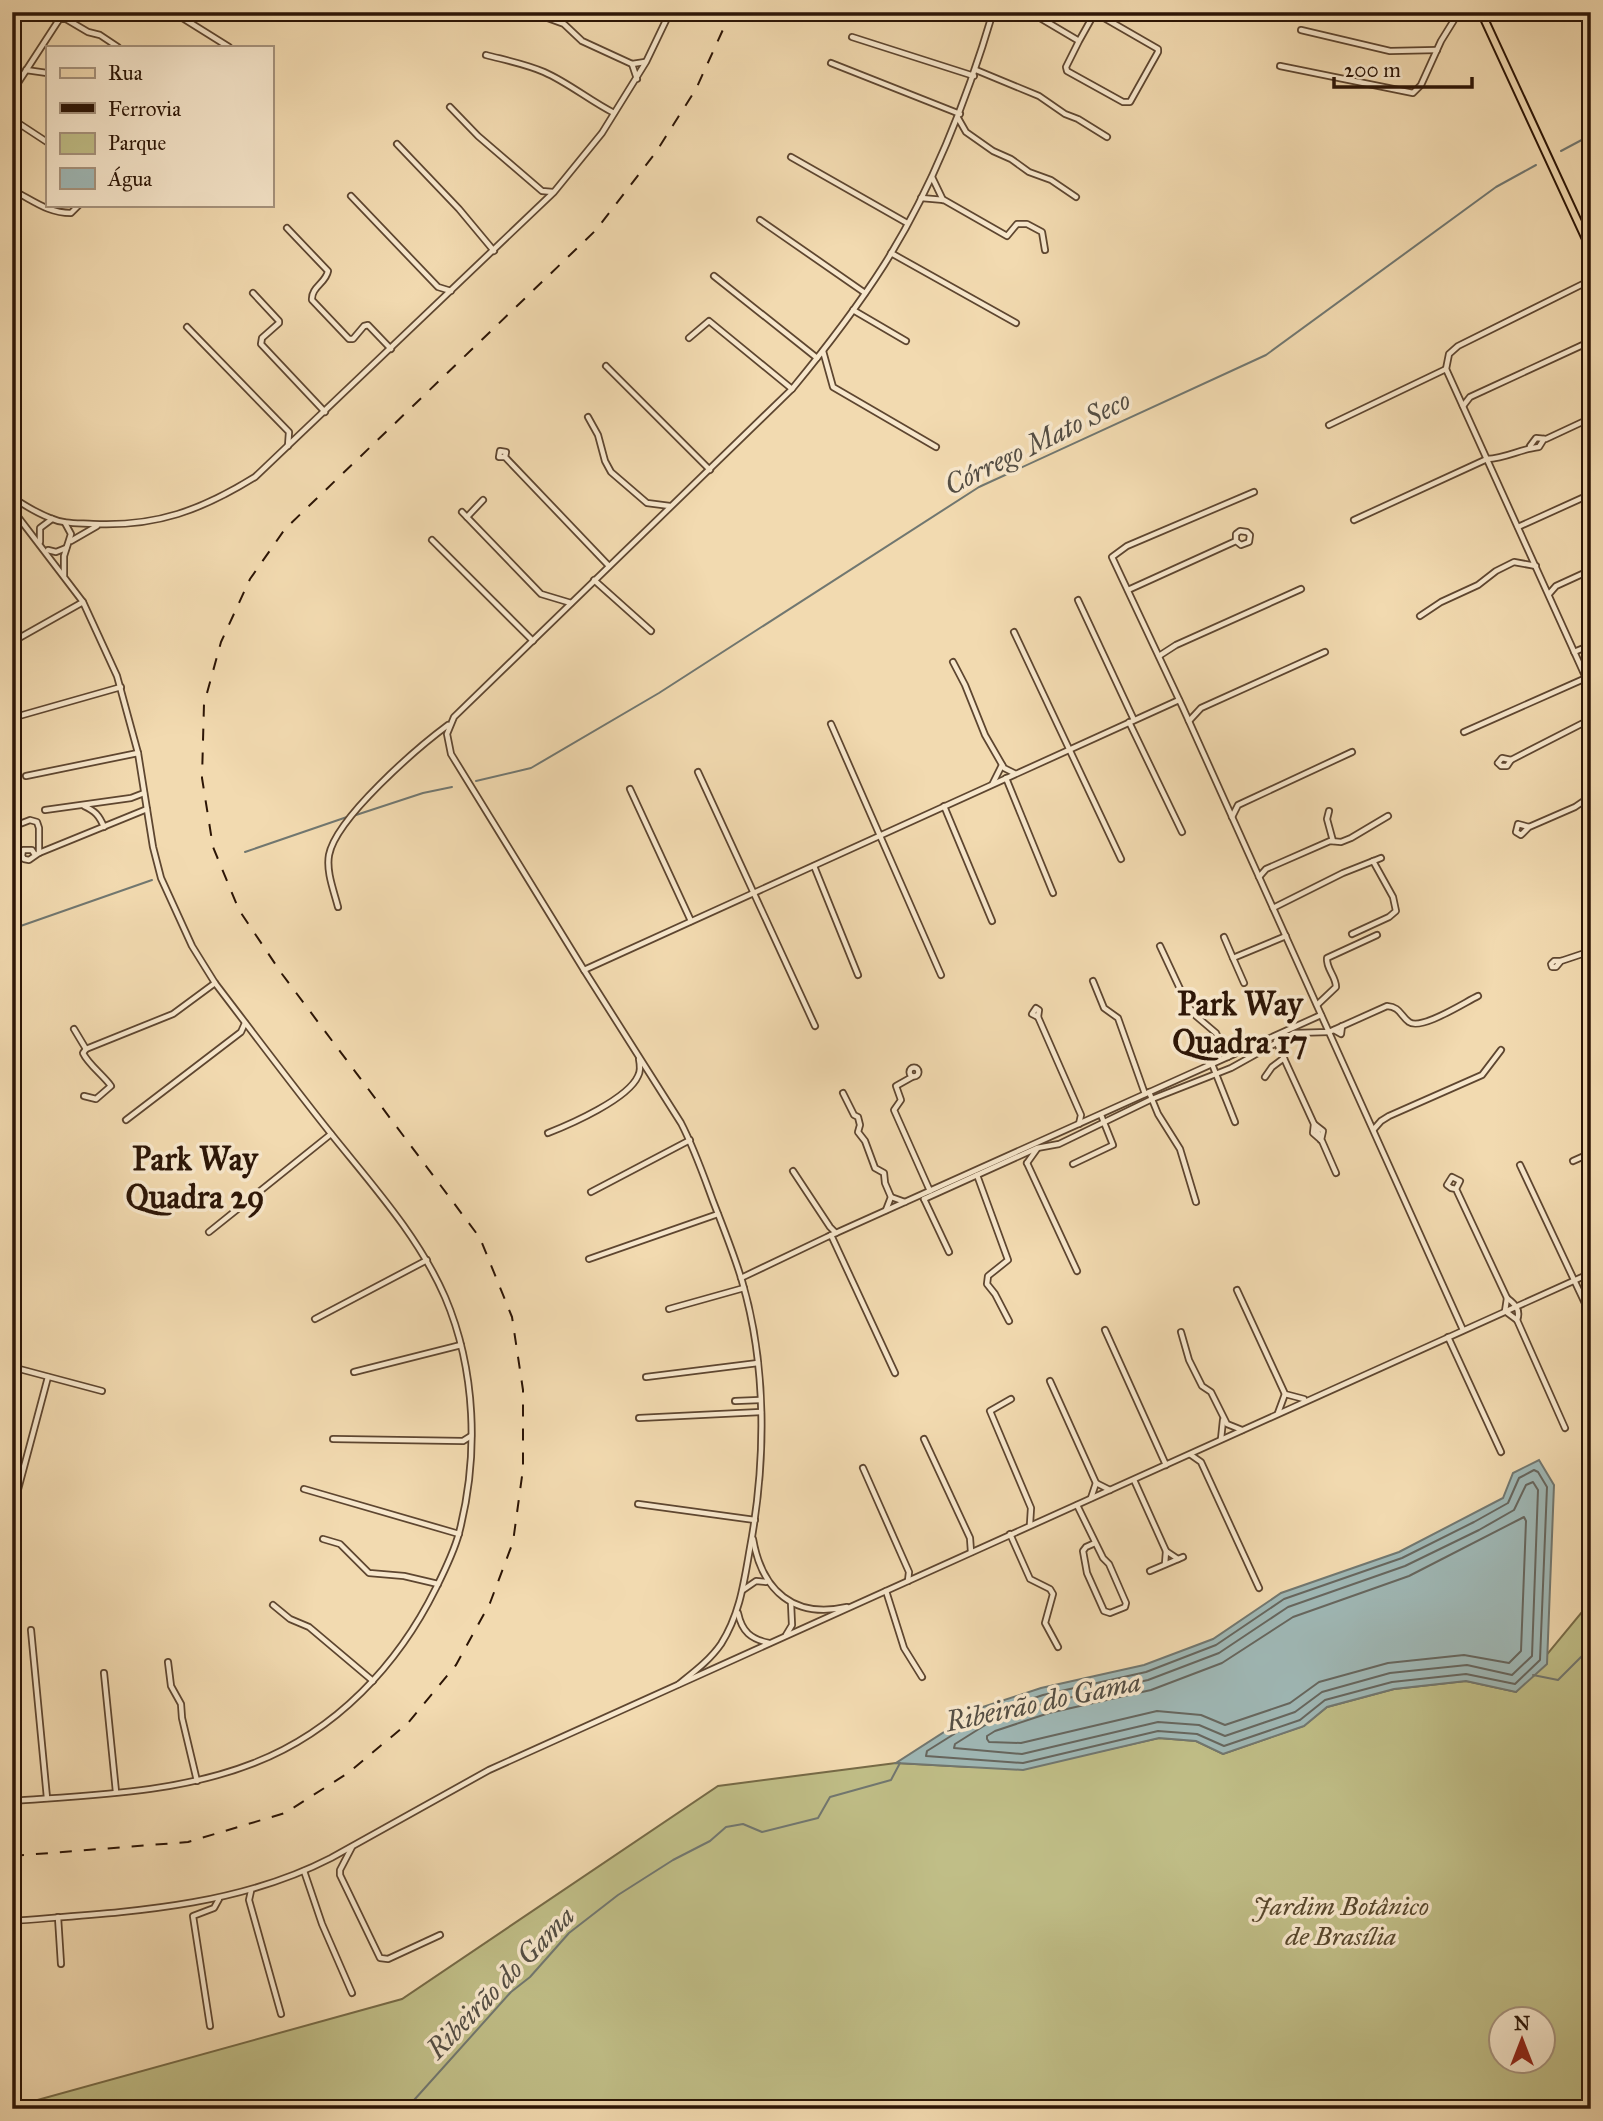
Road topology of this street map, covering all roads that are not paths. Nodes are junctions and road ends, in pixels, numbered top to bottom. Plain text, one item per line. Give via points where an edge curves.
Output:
1 (45, 12) edge
2 (64, 12) edge
3 (173, 12) edge
4 (531, 12) edge
5 (670, 12) edge
6 (993, 12) edge
7 (1030, 12) edge
8 (1459, 12) edge
9 (1475, 12) edge
10 (1481, 13) edge
11 (66, 19) junction
12 (59, 20) junction
13 (1301, 30) dead end
14 (852, 37) dead end
15 (1079, 41) junction
16 (116, 46) edge
17 (227, 46) edge
18 (1437, 50) junction
19 (486, 55) dead end
20 (646, 62) junction
21 (831, 63) dead end
22 (632, 64) junction
23 (1280, 66) dead end
24 (26, 70) junction
25 (46, 73) edge
26 (975, 73) junction
27 (637, 79) junction
28 (13, 87) edge
29 (450, 107) dead end
30 (614, 113) junction
31 (959, 116) junction
32 (12, 120) edge
33 (952, 131) junction
34 (966, 132) junction
35 (1107, 136) dead end
36 (46, 141) edge
37 (397, 144) dead end
38 (791, 157) dead end
39 (932, 177) junction
40 (12, 190) edge
41 (542, 191) junction
42 (554, 192) junction
43 (351, 196) dead end
44 (1076, 197) dead end
45 (921, 198) junction
46 (944, 200) junction
47 (543, 202) junction
48 (78, 206) edge
49 (760, 220) dead end
50 (907, 223) junction
51 (287, 228) dead end
52 (1045, 250) dead end
53 (1591, 250) edge
54 (494, 251) junction
55 (891, 253) junction
56 (714, 276) dead end
57 (1591, 280) edge
58 (438, 287) junction
59 (452, 291) junction
60 (253, 293) dead end
61 (865, 293) junction
62 (439, 303) junction
63 (853, 310) junction
64 (1016, 323) dead end
65 (187, 327) dead end
66 (690, 338) dead end
67 (906, 341) dead end
68 (1587, 344) dead end
69 (391, 349) junction
70 (823, 351) junction
71 (817, 358) junction
72 (606, 366) dead end
73 (1446, 369) junction
74 (792, 388) junction
75 (1459, 396) junction
76 (1470, 397) junction
77 (1463, 406) junction
78 (325, 412) junction
79 (588, 417) dead end
80 (1591, 418) edge
81 (1329, 425) dead end
82 (289, 432) junction
83 (303, 432) junction
84 (289, 446) junction
85 (936, 446) dead end
86 (505, 457) dead end
87 (1502, 458) junction
88 (1487, 459) junction
89 (710, 470) junction
90 (1493, 471) junction
91 (1254, 492) dead end
92 (1591, 494) edge
93 (12, 497) edge
94 (483, 500) dead end
95 (671, 506) junction
96 (12, 509) edge
97 (462, 512) dead end
98 (467, 517) junction
99 (52, 519) junction
100 (1354, 520) dead end
101 (65, 523) junction
102 (100, 524) junction
103 (1518, 527) junction
104 (432, 540) dead end
105 (70, 541) junction
106 (1236, 541) dead end
107 (40, 543) junction
108 (67, 547) junction
109 (45, 549) junction
110 (1529, 553) junction
111 (1521, 562) junction
112 (609, 566) junction
113 (1536, 566) junction
114 (1591, 570) edge
115 (64, 577) junction
116 (594, 580) junction
117 (1545, 586) junction
118 (1556, 586) junction
119 (1301, 589) dead end
120 (1128, 590) junction
121 (1549, 594) junction
122 (1078, 600) dead end
123 (83, 602) junction
124 (571, 603) junction
125 (1420, 616) dead end
126 (652, 631) dead end
127 (1014, 632) dead end
128 (533, 641) junction
129 (12, 642) edge
130 (1591, 645) edge
131 (1325, 652) dead end
132 (1574, 652) junction
133 (1158, 656) junction
134 (953, 662) dead end
135 (1586, 678) junction
136 (121, 687) junction
137 (1591, 689) edge
138 (1179, 700) junction
139 (1183, 708) junction
140 (1201, 708) junction
141 (12, 718) edge
142 (1591, 719) edge
143 (1132, 721) junction
144 (1189, 721) junction
145 (831, 724) dead end
146 (449, 725) junction
147 (1464, 732) dead end
148 (1068, 749) junction
149 (1352, 752) dead end
150 (138, 753) junction
151 (1511, 760) dead end
152 (1002, 765) junction
153 (698, 772) dead end
154 (1015, 773) junction
155 (26, 776) dead end
156 (1006, 778) junction
157 (993, 784) junction
158 (629, 789) dead end
159 (144, 793) junction
160 (1591, 796) edge
161 (1226, 803) junction
162 (1238, 805) junction
163 (81, 806) junction
164 (944, 806) junction
165 (147, 809) junction
166 (45, 810) dead end
167 (1329, 811) dead end
168 (1388, 816) dead end
169 (1232, 818) junction
170 (875, 822) junction
171 (12, 827) edge
172 (104, 827) junction
173 (1529, 827) dead end
174 (1182, 832) dead end
175 (881, 836) junction
176 (871, 840) junction
177 (1333, 841) junction
178 (1381, 858) dead end
179 (1121, 859) dead end
180 (1373, 861) junction
181 (814, 866) junction
182 (1256, 869) junction
183 (1266, 869) junction
184 (1259, 877) junction
185 (754, 892) junction
186 (1052, 893) dead end
187 (338, 908) dead end
188 (1273, 908) junction
189 (691, 920) junction
190 (992, 921) dead end
191 (1352, 934) dead end
192 (1377, 935) dead end
193 (1286, 936) junction
194 (1224, 937) dead end
195 (1160, 946) dead end
196 (1591, 951) edge
197 (1233, 958) junction
198 (1560, 961) dead end
199 (584, 970) junction
200 (858, 975) dead end
201 (941, 975) dead end
202 (1093, 981) dead end
203 (215, 983) junction
204 (1244, 983) dead end
205 (1478, 996) dead end
206 (1317, 1005) junction
207 (1321, 1015) junction
208 (1038, 1017) dead end
209 (245, 1023) junction
210 (815, 1026) dead end
211 (74, 1030) dead end
212 (252, 1031) junction
213 (1331, 1031) junction
214 (241, 1032) junction
215 (1275, 1039) junction
216 (86, 1049) junction
217 (1502, 1050) dead end
218 (1228, 1057) junction
219 (1284, 1058) junction
220 (639, 1059) junction
221 (1212, 1064) junction
222 (1216, 1074) junction
223 (638, 1076) junction
224 (651, 1077) junction
225 (912, 1077) dead end
226 (1265, 1077) dead end
227 (843, 1093) dead end
228 (1147, 1093) junction
229 (84, 1096) dead end
230 (1152, 1099) junction
231 (1082, 1115) junction
232 (1101, 1115) junction
233 (1091, 1119) junction
234 (1368, 1119) junction
235 (127, 1120) dead end
236 (1381, 1121) junction
237 (1104, 1122) junction
238 (1235, 1122) dead end
239 (1314, 1124) junction
240 (1078, 1125) junction
241 (1373, 1130) junction
242 (548, 1133) dead end
243 (331, 1134) junction
244 (690, 1140) junction
245 (1321, 1140) junction
246 (1038, 1145) junction
247 (1591, 1153) edge
248 (1002, 1158) junction
249 (1012, 1160) junction
250 (1573, 1161) dead end
251 (1027, 1163) junction
252 (1073, 1164) dead end
253 (1520, 1165) dead end
254 (793, 1171) dead end
255 (977, 1173) junction
256 (1336, 1173) dead end
257 (928, 1183) junction
258 (937, 1188) junction
259 (1456, 1189) dead end
260 (930, 1191) junction
261 (591, 1192) dead end
262 (891, 1197) junction
263 (923, 1197) junction
264 (905, 1202) junction
265 (1196, 1202) dead end
266 (886, 1211) junction
267 (718, 1214) junction
268 (830, 1227) junction
269 (209, 1232) dead end
270 (831, 1235) junction
271 (949, 1252) dead end
272 (427, 1259) junction
273 (589, 1259) dead end
274 (1077, 1271) dead end
275 (1591, 1273) edge
276 (741, 1278) junction
277 (1574, 1280) junction
278 (744, 1288) junction
279 (1237, 1290) dead end
280 (1507, 1298) junction
281 (1516, 1306) junction
282 (669, 1309) dead end
283 (1505, 1311) junction
284 (1591, 1316) edge
285 (315, 1319) dead end
286 (1517, 1320) junction
287 (1009, 1321) dead end
288 (1105, 1330) dead end
289 (1463, 1330) junction
290 (1181, 1332) dead end
291 (1448, 1337) junction
292 (461, 1345) junction
293 (758, 1363) junction
294 (12, 1367) edge
295 (354, 1372) dead end
296 (895, 1373) dead end
297 (48, 1377) junction
298 (646, 1377) dead end
299 (1050, 1381) dead end
300 (102, 1391) dead end
301 (1285, 1394) junction
302 (1011, 1399) dead end
303 (1308, 1399) junction
304 (760, 1400) junction
305 (735, 1401) dead end
306 (761, 1412) junction
307 (1278, 1413) junction
308 (639, 1418) dead end
309 (1223, 1419) junction
310 (1565, 1428) dead end
311 (1242, 1430) junction
312 (472, 1436) junction
313 (333, 1438) dead end
314 (924, 1438) dead end
315 (1220, 1440) junction
316 (463, 1441) junction
317 (471, 1447) junction
318 (1202, 1449) junction
319 (1501, 1452) dead end
320 (1190, 1454) junction
321 (1201, 1462) junction
322 (1166, 1465) junction
323 (863, 1468) dead end
324 (1134, 1480) junction
325 (1096, 1483) junction
326 (304, 1489) dead end
327 (1110, 1490) junction
328 (1091, 1498) junction
329 (638, 1504) dead end
330 (1077, 1505) junction
331 (1031, 1508) junction
332 (12, 1512) edge
333 (1046, 1518) junction
334 (755, 1520) junction
335 (1030, 1525) junction
336 (459, 1534) junction
337 (1010, 1534) junction
338 (752, 1536) junction
339 (970, 1538) junction
340 (323, 1539) dead end
341 (1095, 1543) junction
342 (982, 1547) junction
343 (1166, 1551) junction
344 (971, 1552) junction
345 (1165, 1564) junction
346 (909, 1572) junction
347 (1150, 1572) dead end
348 (919, 1576) junction
349 (908, 1581) junction
350 (767, 1582) junction
351 (439, 1584) junction
352 (1259, 1588) dead end
353 (743, 1590) junction
354 (886, 1591) junction
355 (791, 1602) junction
356 (273, 1605) dead end
357 (855, 1605) junction
358 (738, 1611) junction
359 (31, 1630) dead end
360 (784, 1637) junction
361 (770, 1643) junction
362 (1058, 1647) dead end
363 (168, 1662) dead end
364 (104, 1673) dead end
365 (922, 1676) dead end
366 (373, 1681) junction
367 (679, 1684) junction
368 (197, 1781) junction
369 (116, 1792) junction
370 (47, 1798) junction
371 (12, 1801) edge
372 (352, 1846) junction
373 (304, 1871) junction
374 (251, 1891) junction
375 (241, 1894) junction
376 (220, 1899) junction
377 (249, 1900) junction
378 (58, 1917) junction
379 (12, 1921) edge
380 (440, 1935) dead end
381 (61, 1964) dead end
382 (352, 1993) dead end
383 (281, 2014) dead end
384 (211, 2026) dead end

1 - 12 street
2 - 11 street
2 - 12 street
3 - 17 street
4 - 22 street via 564,24 587,43
5 - 20 street
6 - 26 street
7 - 15 street
8 - 18 street
9 - 10 street
10 - 53 main road
11 - 12 street
11 - 16 street
12 - 24 street
13 - 18 street via 1390,51
14 - 26 street
15 - 15 street via 1097,15 1158,52 1127,104 1066,70
18 - 23 street via 1421,85 1410,93
19 - 30 street via 543,71
20 - 22 street
20 - 27 street
21 - 31 street
22 - 27 street
24 - 25 street
24 - 28 street
26 - 31 street
26 - 35 street via 1039,96
27 - 30 street
29 - 41 street
30 - 42 street
31 - 33 street
31 - 34 street
32 - 36 street
33 - 34 street
33 - 39 street
34 - 44 street
37 - 54 street
38 - 50 street
39 - 45 street
39 - 46 street
40 - 48 street via 57,213 71,213
41 - 42 street
41 - 47 street
42 - 47 street
43 - 58 street
45 - 46 street
45 - 50 street
46 - 52 street via 1007,236 1017,224 1027,224 1042,232
47 - 54 street
49 - 61 street
50 - 55 street
51 - 69 street via 328,271 312,292 312,300 349,339 368,325
54 - 59 street
55 - 61 street
55 - 64 street
56 - 71 street
57 - 73 street via 1458,346 1449,355
58 - 59 street
58 - 62 street
59 - 62 street
60 - 78 street via 279,321 261,344
61 - 63 street
62 - 69 street
63 - 67 street
63 - 70 street
65 - 82 street
66 - 74 street via 709,321
68 - 76 street
69 - 78 street
70 - 71 street
70 - 85 street via 833,387
71 - 74 street
72 - 89 street
73 - 75 street
73 - 81 street
74 - 89 street
75 - 76 street
75 - 77 street
76 - 77 street
77 - 88 street
78 - 83 street
79 - 95 street via 611,472 647,503
80 - 87 street via 1534,439 1530,446
82 - 83 street
82 - 84 street
83 - 84 street
84 - 102 street via 255,477 193,510 160,520
86 - 112 street
87 - 88 street
87 - 90 street
88 - 90 street
88 - 100 street
89 - 95 street
90 - 103 street
91 - 120 street via 1127,545 1112,556
92 - 103 street
93 - 99 street
94 - 98 street
95 - 112 street
96 - 107 street
97 - 98 street
98 - 124 street via 541,594
99 - 101 street
99 - 107 street via 40,528
101 - 102 street
101 - 105 street
102 - 105 street
103 - 110 street
104 - 128 street
105 - 108 street
106 - 120 street
107 - 109 street
108 - 109 street via 56,552
108 - 115 street
109 - 115 street
110 - 111 street
110 - 113 street
111 - 113 street
111 - 125 street via 1496,571
112 - 116 street
113 - 117 street
114 - 118 street
115 - 123 street
116 - 124 street
116 - 126 street
117 - 118 street
117 - 121 street
118 - 121 street
119 - 133 street
120 - 133 street
121 - 132 street
122 - 143 street
123 - 129 street
123 - 136 street
124 - 128 street
127 - 148 street
128 - 146 street
130 - 132 street
131 - 140 street
132 - 135 street
133 - 138 street
134 - 152 street
135 - 137 street
135 - 147 street
136 - 141 street
136 - 150 street
138 - 139 street
138 - 143 street
139 - 140 street
139 - 144 street
140 - 144 street
142 - 151 street
143 - 148 street
143 - 174 street
144 - 161 street
145 - 170 street
146 - 187 street via 368,796 337,836 329,855
146 - 199 street via 451,754
148 - 154 street
148 - 179 street
149 - 162 street
150 - 155 street
150 - 159 street
152 - 154 street
152 - 157 street
153 - 185 street
154 - 156 street
156 - 157 street
156 - 186 street
157 - 164 street
158 - 189 street
159 - 163 street
159 - 165 street
160 - 173 street
161 - 162 street
161 - 169 street
162 - 169 street
163 - 166 street
163 - 172 street via 94,810
164 - 175 street
164 - 190 street
165 - 172 street
165 - 203 street via 161,878 192,947
167 - 177 street
168 - 177 street via 1351,838
169 - 182 street
170 - 175 street
170 - 176 street
171 - 172 street via 37,822 37,854
175 - 176 street
175 - 201 street
176 - 181 street
177 - 183 street
178 - 180 street
180 - 188 street
180 - 191 street via 1396,911
181 - 185 street
181 - 200 street
182 - 183 street
182 - 184 street
183 - 184 street
184 - 188 street
185 - 189 street
185 - 210 street
188 - 193 street
189 - 199 street
192 - 206 street via 1327,958 1336,986
193 - 197 street
193 - 206 street
194 - 197 street
195 - 218 street via 1188,1006 1216,1032
196 - 198 street
197 - 204 street
199 - 220 street
202 - 228 street via 1104,1008 1118,1018
203 - 209 street
203 - 216 street via 173,1014
205 - 213 street via 1425,1023 1415,1025 1400,1010 1387,1006 1342,1026 1341,1034
206 - 207 street
207 - 213 street
207 - 215 street
208 - 231 street
209 - 212 street
209 - 214 street
211 - 216 street
212 - 214 street
212 - 243 street
213 - 215 street
213 - 234 street
214 - 235 street
215 - 218 street
215 - 219 street
215 - 222 street
216 - 229 street via 86,1059 111,1086 96,1099
217 - 236 street via 1482,1075
218 - 221 street
219 - 226 street
219 - 239 street
220 - 223 street
220 - 224 street
221 - 222 street
221 - 228 street
222 - 230 street
222 - 238 street
223 - 224 street
223 - 242 street via 586,1117
224 - 244 street
225 - 257 street via 896,1086 901,1100 894,1110
227 - 262 street via 858,1118 858,1132 875,1168 884,1172
228 - 230 street
228 - 232 street
230 - 237 street
230 - 265 street via 1180,1149
231 - 233 street
231 - 240 street
232 - 233 street
232 - 237 street
233 - 240 street
234 - 236 street
234 - 241 street
236 - 241 street
237 - 246 street via 1059,1144
237 - 252 street via 1113,1145
239 - 245 street via 1313,1133
239 - 245 street via 1322,1131
240 - 246 street
241 - 289 street
243 - 269 street
243 - 272 street
244 - 261 street
244 - 267 street
245 - 256 street
246 - 248 street
246 - 249 street
246 - 251 street
247 - 250 street
248 - 249 street
248 - 255 street
249 - 251 street
249 - 255 street
251 - 274 street
253 - 277 street
254 - 268 street
255 - 258 street
255 - 263 street
255 - 287 street via 1009,1260 988,1276 987,1284
257 - 258 street
257 - 260 street
258 - 260 street
259 - 280 street
260 - 263 street
262 - 264 street
262 - 266 street
263 - 264 street
263 - 271 street
264 - 266 street
266 - 270 street
267 - 273 street
267 - 276 street
268 - 270 street
268 - 270 street
270 - 276 street
270 - 296 street
272 - 285 street
272 - 292 street
275 - 277 street
276 - 278 street
277 - 281 street
277 - 284 street
278 - 282 street
278 - 293 street
279 - 301 street
280 - 281 street
280 - 283 street
281 - 283 street
281 - 286 street
283 - 286 street
283 - 289 street
286 - 310 street
288 - 322 street
289 - 291 street
290 - 309 street via 1189,1360
291 - 303 street
291 - 319 street
292 - 295 street
292 - 312 street via 470,1387
293 - 298 street
293 - 304 street
294 - 297 street
297 - 300 street
297 - 332 street
299 - 325 street
301 - 303 street
301 - 307 street
302 - 331 street via 990,1411
303 - 307 street
304 - 305 street
304 - 306 street
306 - 308 street
306 - 334 street
307 - 311 street
309 - 311 street
309 - 315 street
311 - 315 street
312 - 316 street
312 - 317 street
313 - 316 street
314 - 339 street
315 - 318 street
316 - 317 street
317 - 336 street via 471,1476
318 - 320 street
318 - 321 street
320 - 321 street
320 - 322 street
321 - 352 street
322 - 324 street
323 - 346 street
324 - 327 street
324 - 343 street
325 - 327 street
325 - 328 street
326 - 336 street
327 - 328 street
328 - 330 street
329 - 334 street
330 - 333 street
330 - 341 street
331 - 333 street
331 - 335 street
333 - 335 street
334 - 338 street
335 - 337 street
336 - 351 street
337 - 342 street
337 - 362 street via 1030,1579 1053,1594 1045,1623
338 - 350 street
338 - 353 street
339 - 342 street
339 - 344 street
340 - 351 street via 340,1544 369,1573
341 - 341 street via 1126,1605 1110,1613 1104,1611 1087,1573 1083,1551
342 - 344 street
343 - 345 street
343 - 345 street via 1181,1558
344 - 348 street
345 - 347 street
346 - 348 street
346 - 349 street
348 - 349 street
349 - 354 street
350 - 353 street via 756,1581
350 - 355 street
351 - 366 street via 399,1650
353 - 358 street
354 - 357 street
354 - 365 street via 904,1648
355 - 357 street via 812,1610
355 - 360 street via 792,1626
356 - 366 street via 309,1627
357 - 360 street
358 - 361 street via 748,1635
358 - 367 street via 712,1655
359 - 370 street
360 - 361 street
361 - 367 street
363 - 368 street
364 - 369 street
366 - 368 street via 306,1737 255,1762
367 - 372 street via 475,1777
368 - 369 street
369 - 370 street
370 - 371 street
372 - 373 street
372 - 380 street via 340,1875 380,1958 388,1959
373 - 374 street
373 - 382 street
374 - 375 street
374 - 377 street
375 - 376 street
375 - 377 street
376 - 378 street
376 - 384 street via 214,1908 193,1916
377 - 383 street
378 - 379 street
378 - 381 street

